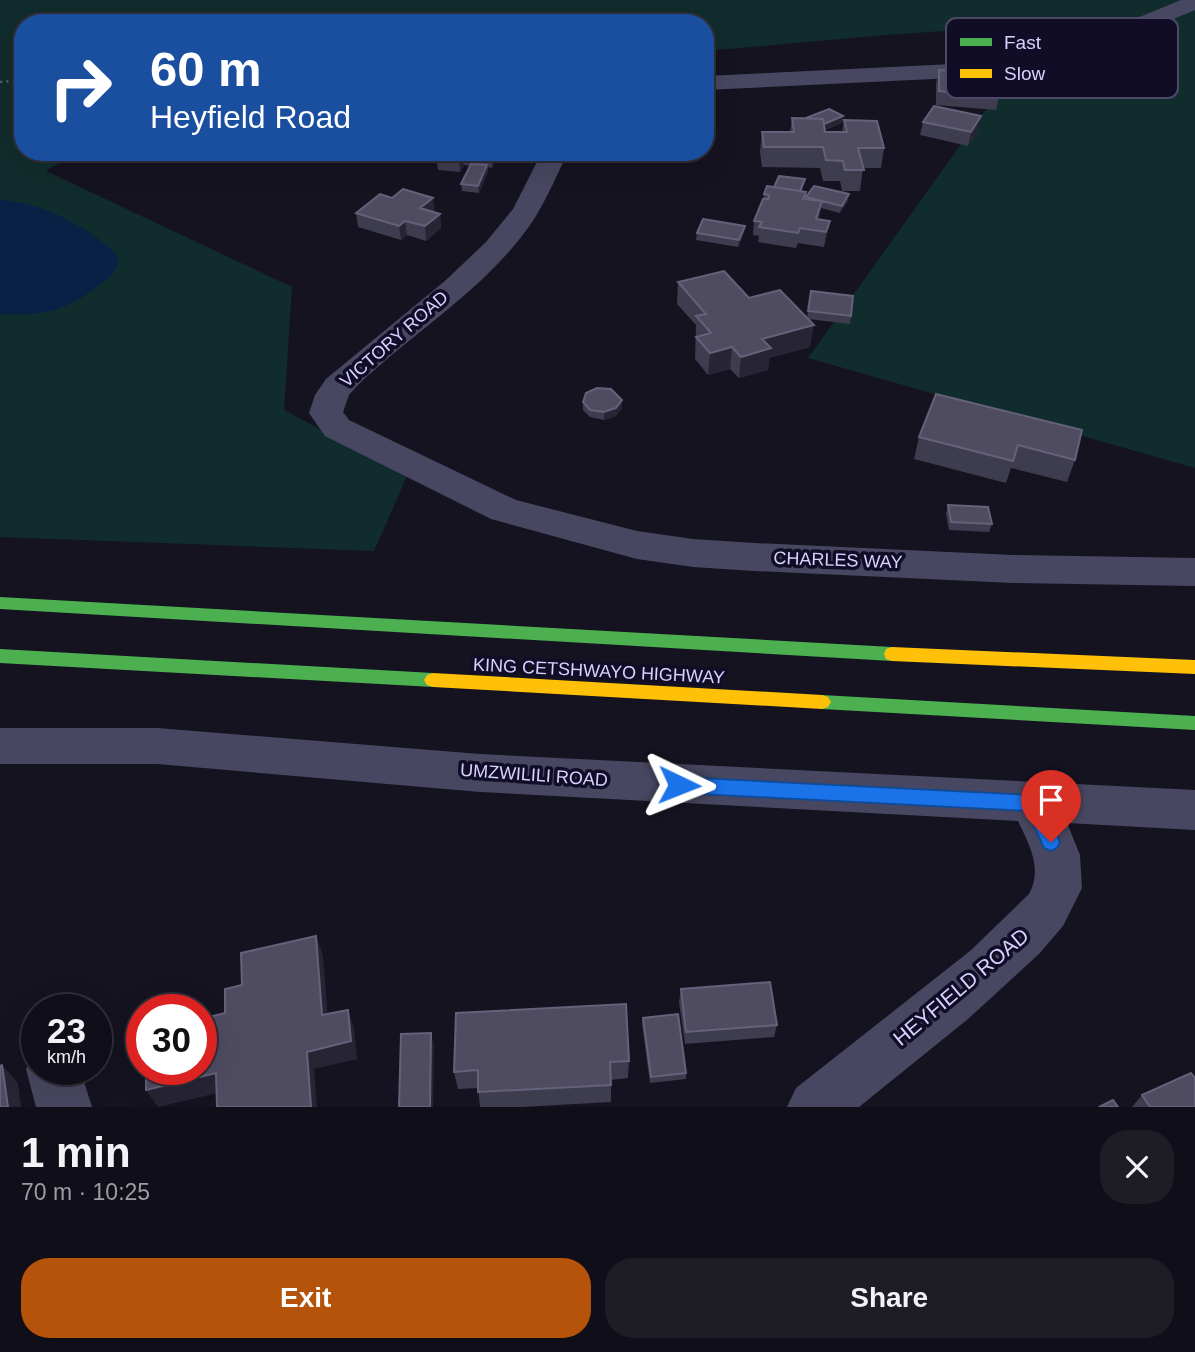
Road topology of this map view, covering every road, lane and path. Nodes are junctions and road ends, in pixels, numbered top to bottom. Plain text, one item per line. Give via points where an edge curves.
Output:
1 (1195, 2) edge
2 (1156, 18) edge
3 (946, 71) edge
4 (714, 83) edge
5 (550, 161) edge
6 (488, 501) joint
7 (1195, 572) edge
8 (0, 603) edge
9 (0, 656) edge
10 (1195, 667) edge
11 (1195, 723) edge
12 (0, 746) edge
13 (1033, 803) junction
14 (1195, 810) edge
15 (58, 1085) edge
16 (64, 1107) edge
17 (815, 1107) edge

1 - 2 street
3 - 4 street
5 - 6 street, VICTORY ROAD via 525,211 497,246 357,368 326,404 327,417 337,428
6 - 7 street, CHARLES WAY via 522,516 614,541 693,553 1013,569
8 - 10 highway, KING CETSHWAYO HIGHWAY
9 - 11 highway, KING CETSHWAYO HIGHWAY
12 - 13 street, UMZWILILI ROAD via 157,746 480,773
13 - 14 street, UMZWILILI ROAD
13 - 17 street, HEYFIELD ROAD via 1059,862 1053,900 1022,938
15 - 16 street

